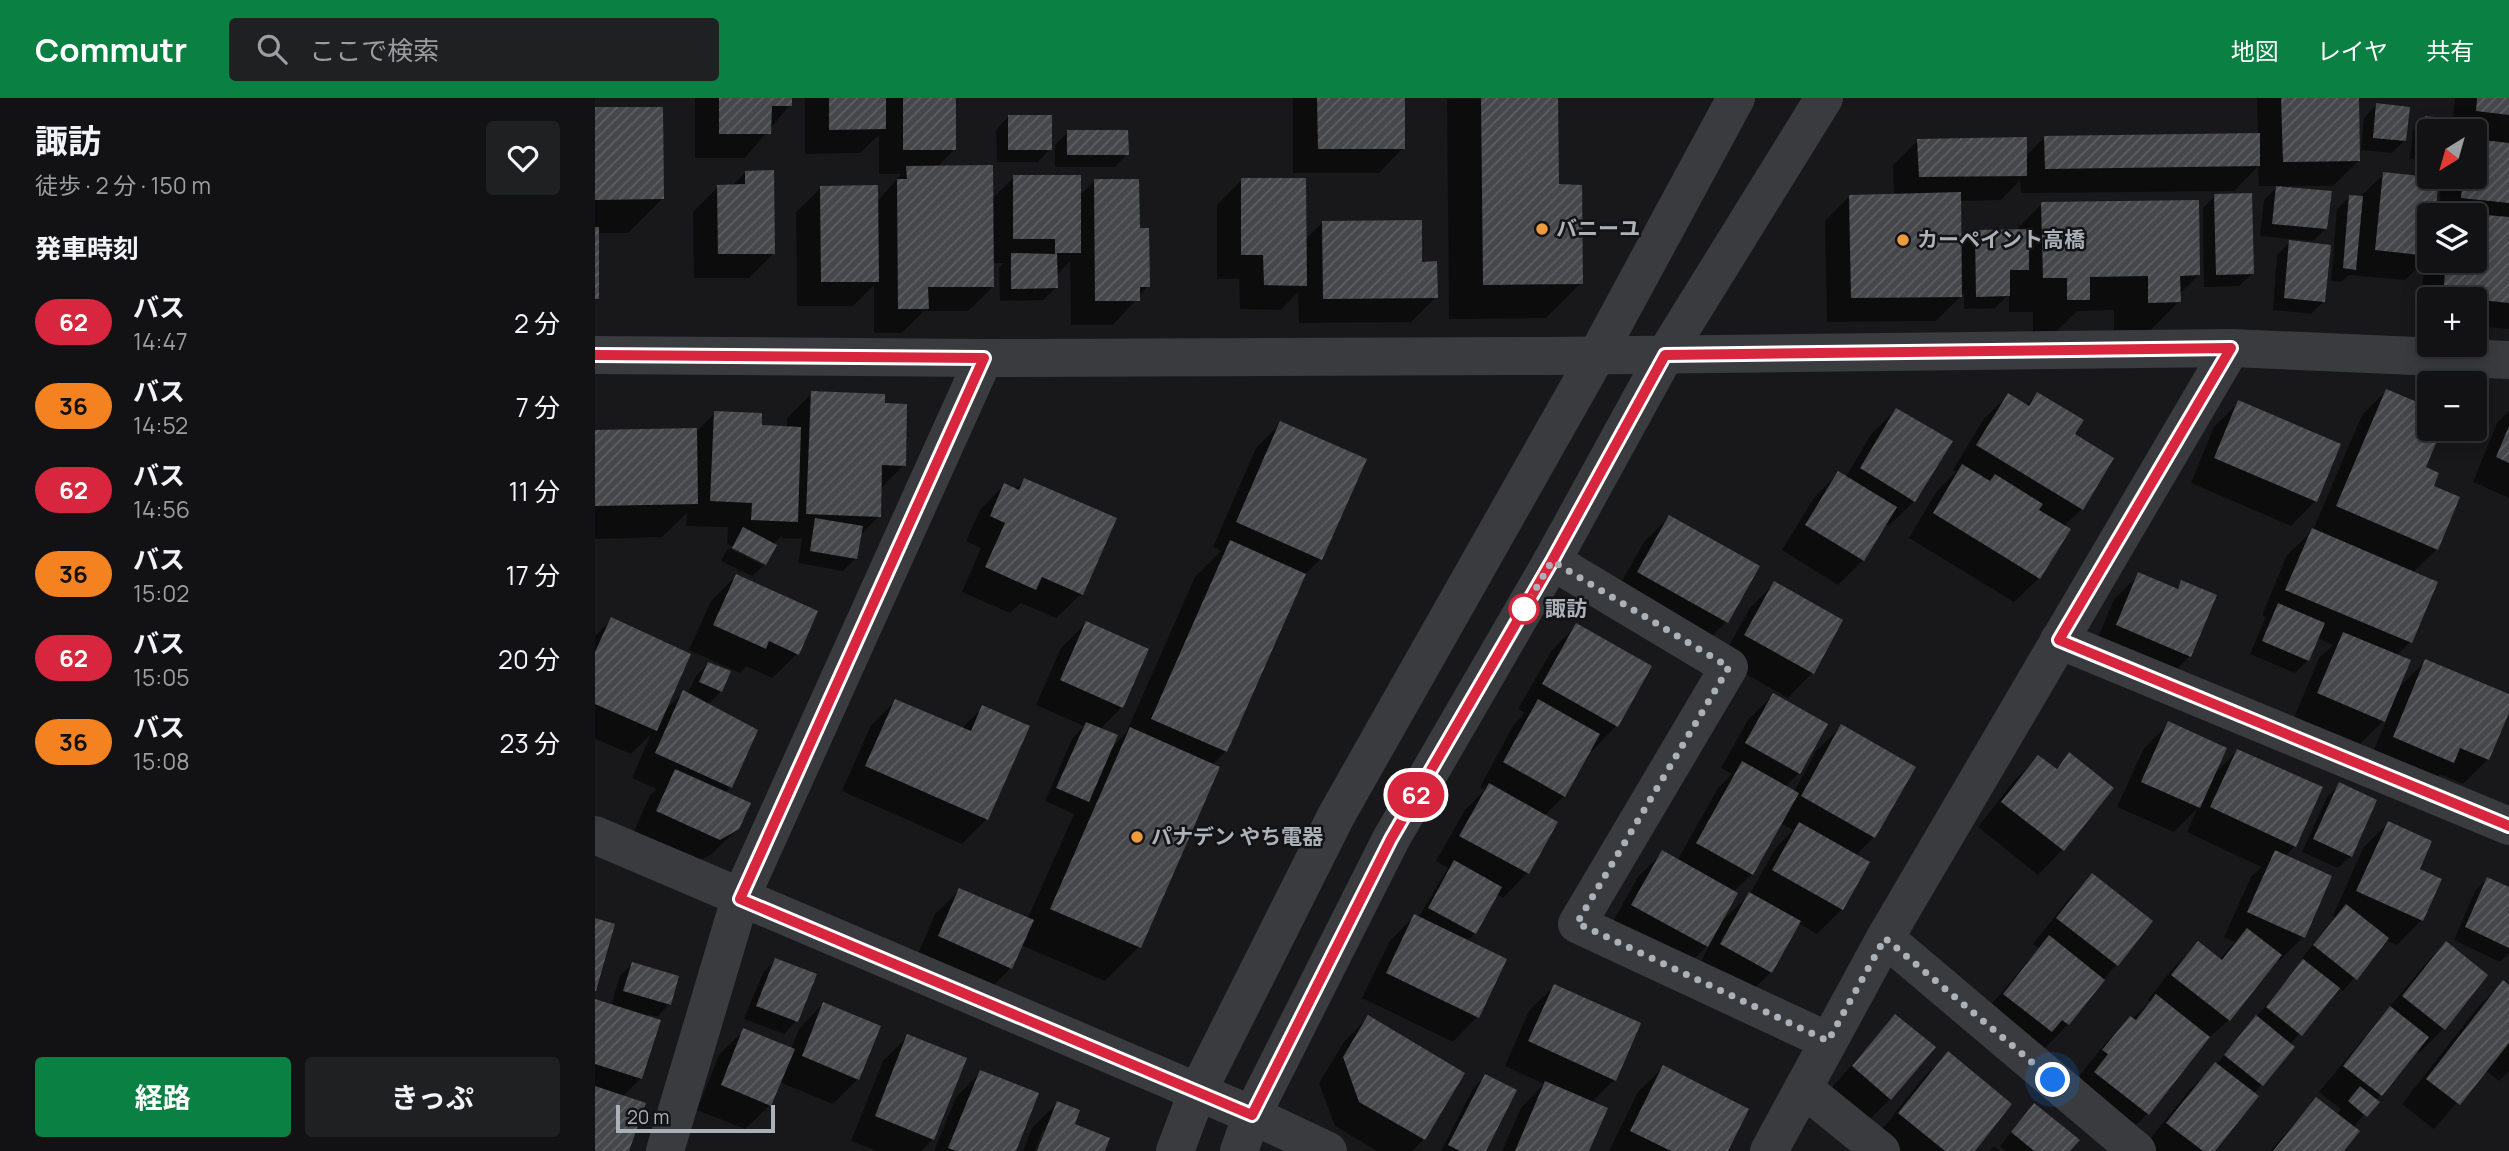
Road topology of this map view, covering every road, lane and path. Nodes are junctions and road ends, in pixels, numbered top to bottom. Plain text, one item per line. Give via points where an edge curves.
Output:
1 (1736, 98) edge
2 (1824, 98) edge
3 (2231, 348) junction
4 (595, 355) edge
5 (1597, 355) junction
6 (1665, 355) junction
7 (984, 358) junction
8 (2509, 360) edge
9 (1552, 561) junction
10 (2059, 640) junction
11 (2509, 826) edge
12 (595, 835) edge
13 (740, 899) junction
14 (1885, 938) junction
15 (1828, 1041) junction
16 (1803, 1088) junction
17 (1197, 1093) junction
18 (1252, 1115) junction
19 (665, 1151) edge
20 (1175, 1151) edge
21 (1239, 1151) edge
22 (1328, 1151) edge
23 (1769, 1151) edge
24 (1881, 1151) edge
25 (2137, 1151) edge

1 - 5 street
2 - 6 street
3 - 6 street
3 - 8 street
3 - 10 street
4 - 7 street
5 - 6 street
5 - 7 street
5 - 17 street via 1336,816
6 - 9 street
7 - 13 street
9 - 15 street via 1729,667 1577,923
9 - 18 street via 1391,839
10 - 11 street
10 - 14 street
12 - 13 street
13 - 17 street
13 - 19 street
14 - 15 street
14 - 25 street
15 - 16 street
16 - 23 street
16 - 24 street
17 - 18 street
17 - 20 street
18 - 21 street
18 - 22 street

